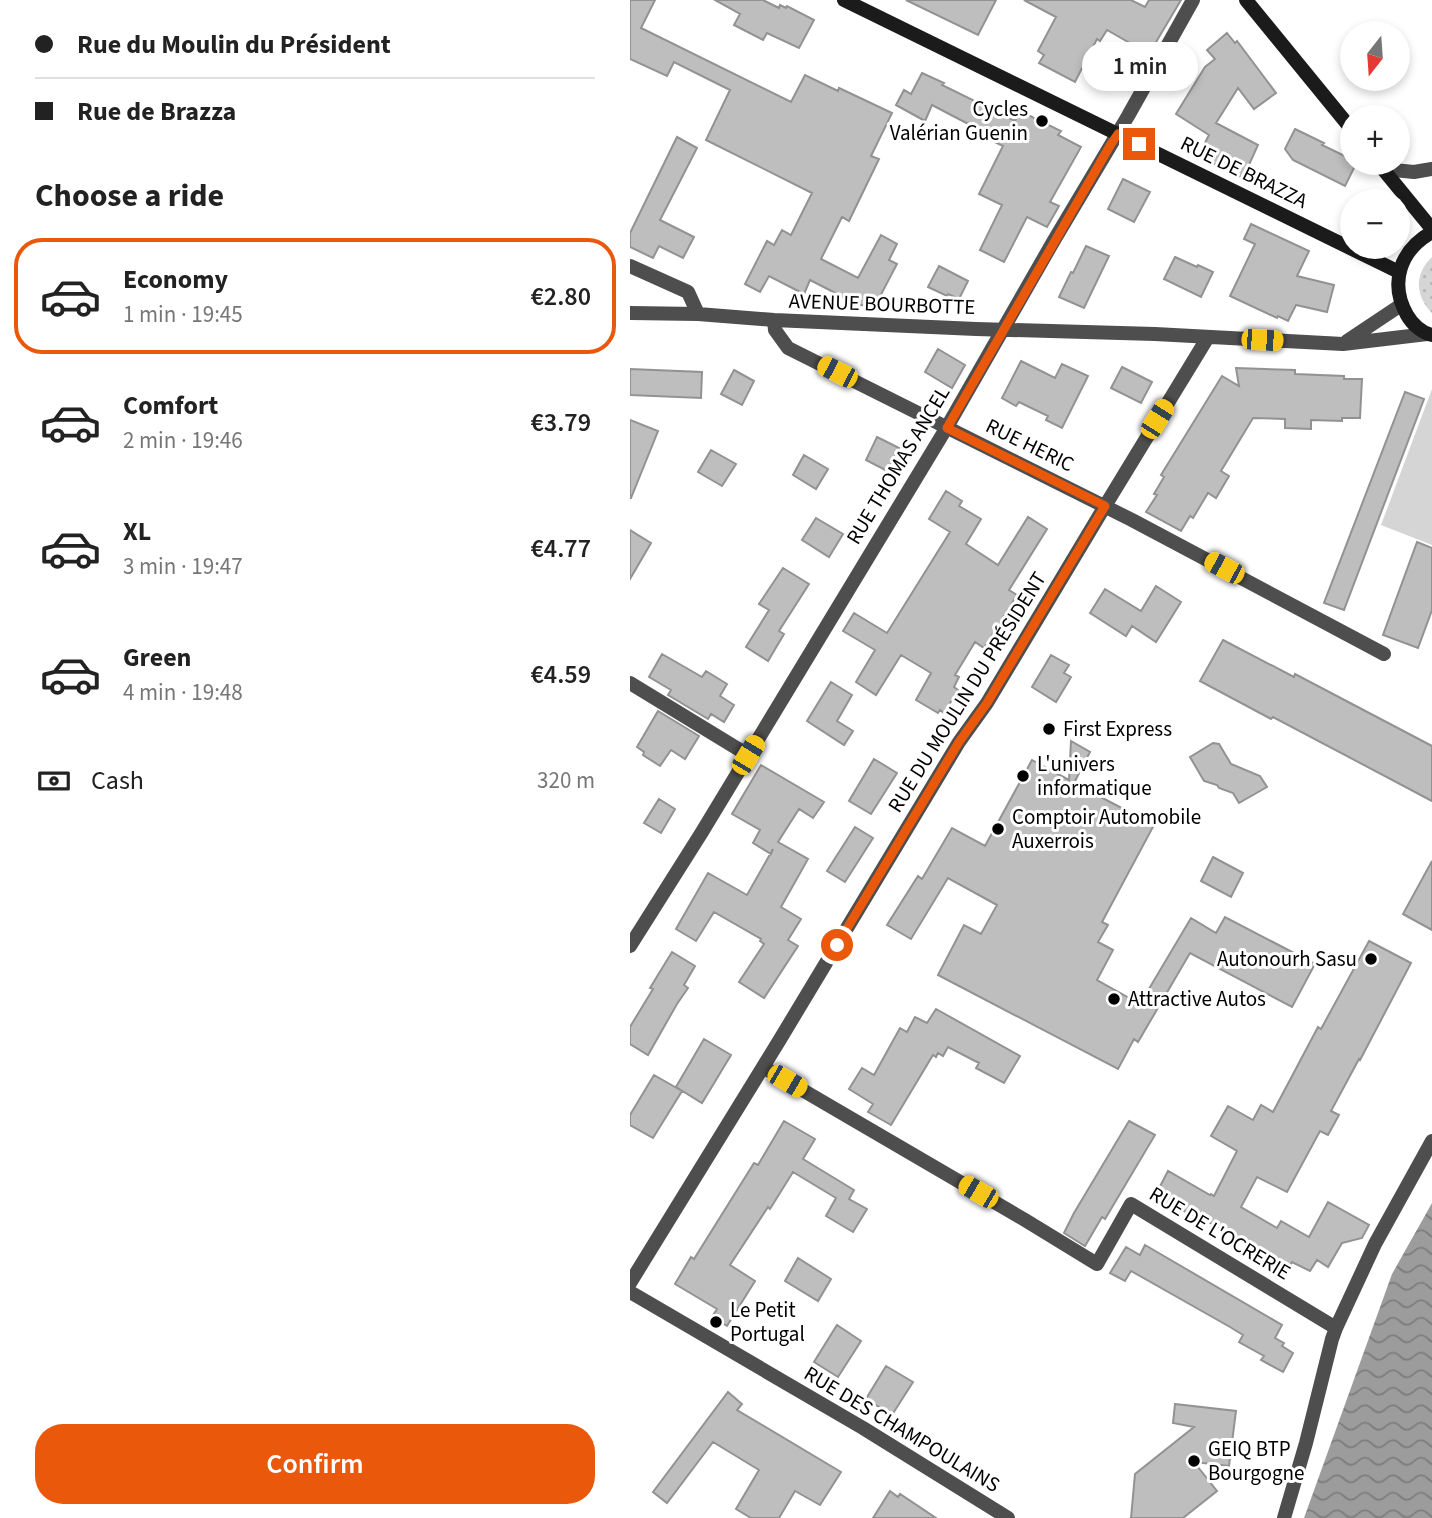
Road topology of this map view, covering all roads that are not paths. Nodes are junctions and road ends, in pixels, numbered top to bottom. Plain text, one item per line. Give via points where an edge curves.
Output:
1 (844, 0) edge
2 (1194, 0) edge
3 (1246, 0) edge
4 (1340, 115) edge
5 (1118, 134) junction
6 (1432, 169) edge
7 (1410, 171) edge
8 (1388, 175) edge
9 (1432, 230) edge
10 (630, 266) edge
11 (1399, 272) junction
12 (1401, 305) junction
13 (630, 313) edge
14 (698, 314) junction
15 (774, 320) junction
16 (1002, 330) junction
17 (1429, 335) edge
18 (1208, 337) junction
19 (1342, 344) junction
20 (947, 428) junction
21 (1105, 506) junction
22 (1384, 654) dead end
23 (630, 683) edge
24 (748, 755) junction
25 (630, 946) edge
26 (763, 1067) junction
27 (1432, 1141) edge
28 (630, 1283) edge
29 (630, 1292) edge
30 (1336, 1328) junction
31 (1008, 1518) edge
32 (1284, 1518) edge

1 - 5 main road, RUE DE BRAZZA
2 - 5 street, RUE THOMAS ANCEL
3 - 4 main road
5 - 11 main road, RUE DE BRAZZA
5 - 16 street, RUE THOMAS ANCEL
6 - 7 street
8 - 9 main road
9 - 11 main road via 1415,244
10 - 14 street via 688,292
11 - 12 main road
12 - 17 main road via 1411,322
12 - 19 street
13 - 14 street, AVENUE BOURBOTTE
14 - 15 street, AVENUE BOURBOTTE
15 - 16 street, AVENUE BOURBOTTE
15 - 20 street, RUE HERIC via 775,330 788,348
16 - 18 street, AVENUE BOURBOTTE
16 - 20 street, RUE THOMAS ANCEL
17 - 19 street, AVENUE BOURBOTTE
18 - 19 street, AVENUE BOURBOTTE
18 - 21 street, RUE DU MOULIN DU PRÉSIDENT
20 - 21 street, RUE HERIC
20 - 24 street, RUE THOMAS ANCEL
21 - 22 street, RUE HERIC
21 - 26 street, RUE DU MOULIN DU PRÉSIDENT
23 - 24 street
24 - 25 street, RUE THOMAS ANCEL
26 - 28 street, RUE DU MOULIN DU PRÉSIDENT
26 - 30 street, RUE DE L'OCRERIE via 1097,1264 1131,1204
27 - 30 street via 1375,1244
29 - 31 street, RUE DES CHAMPOULAINS
30 - 32 street

